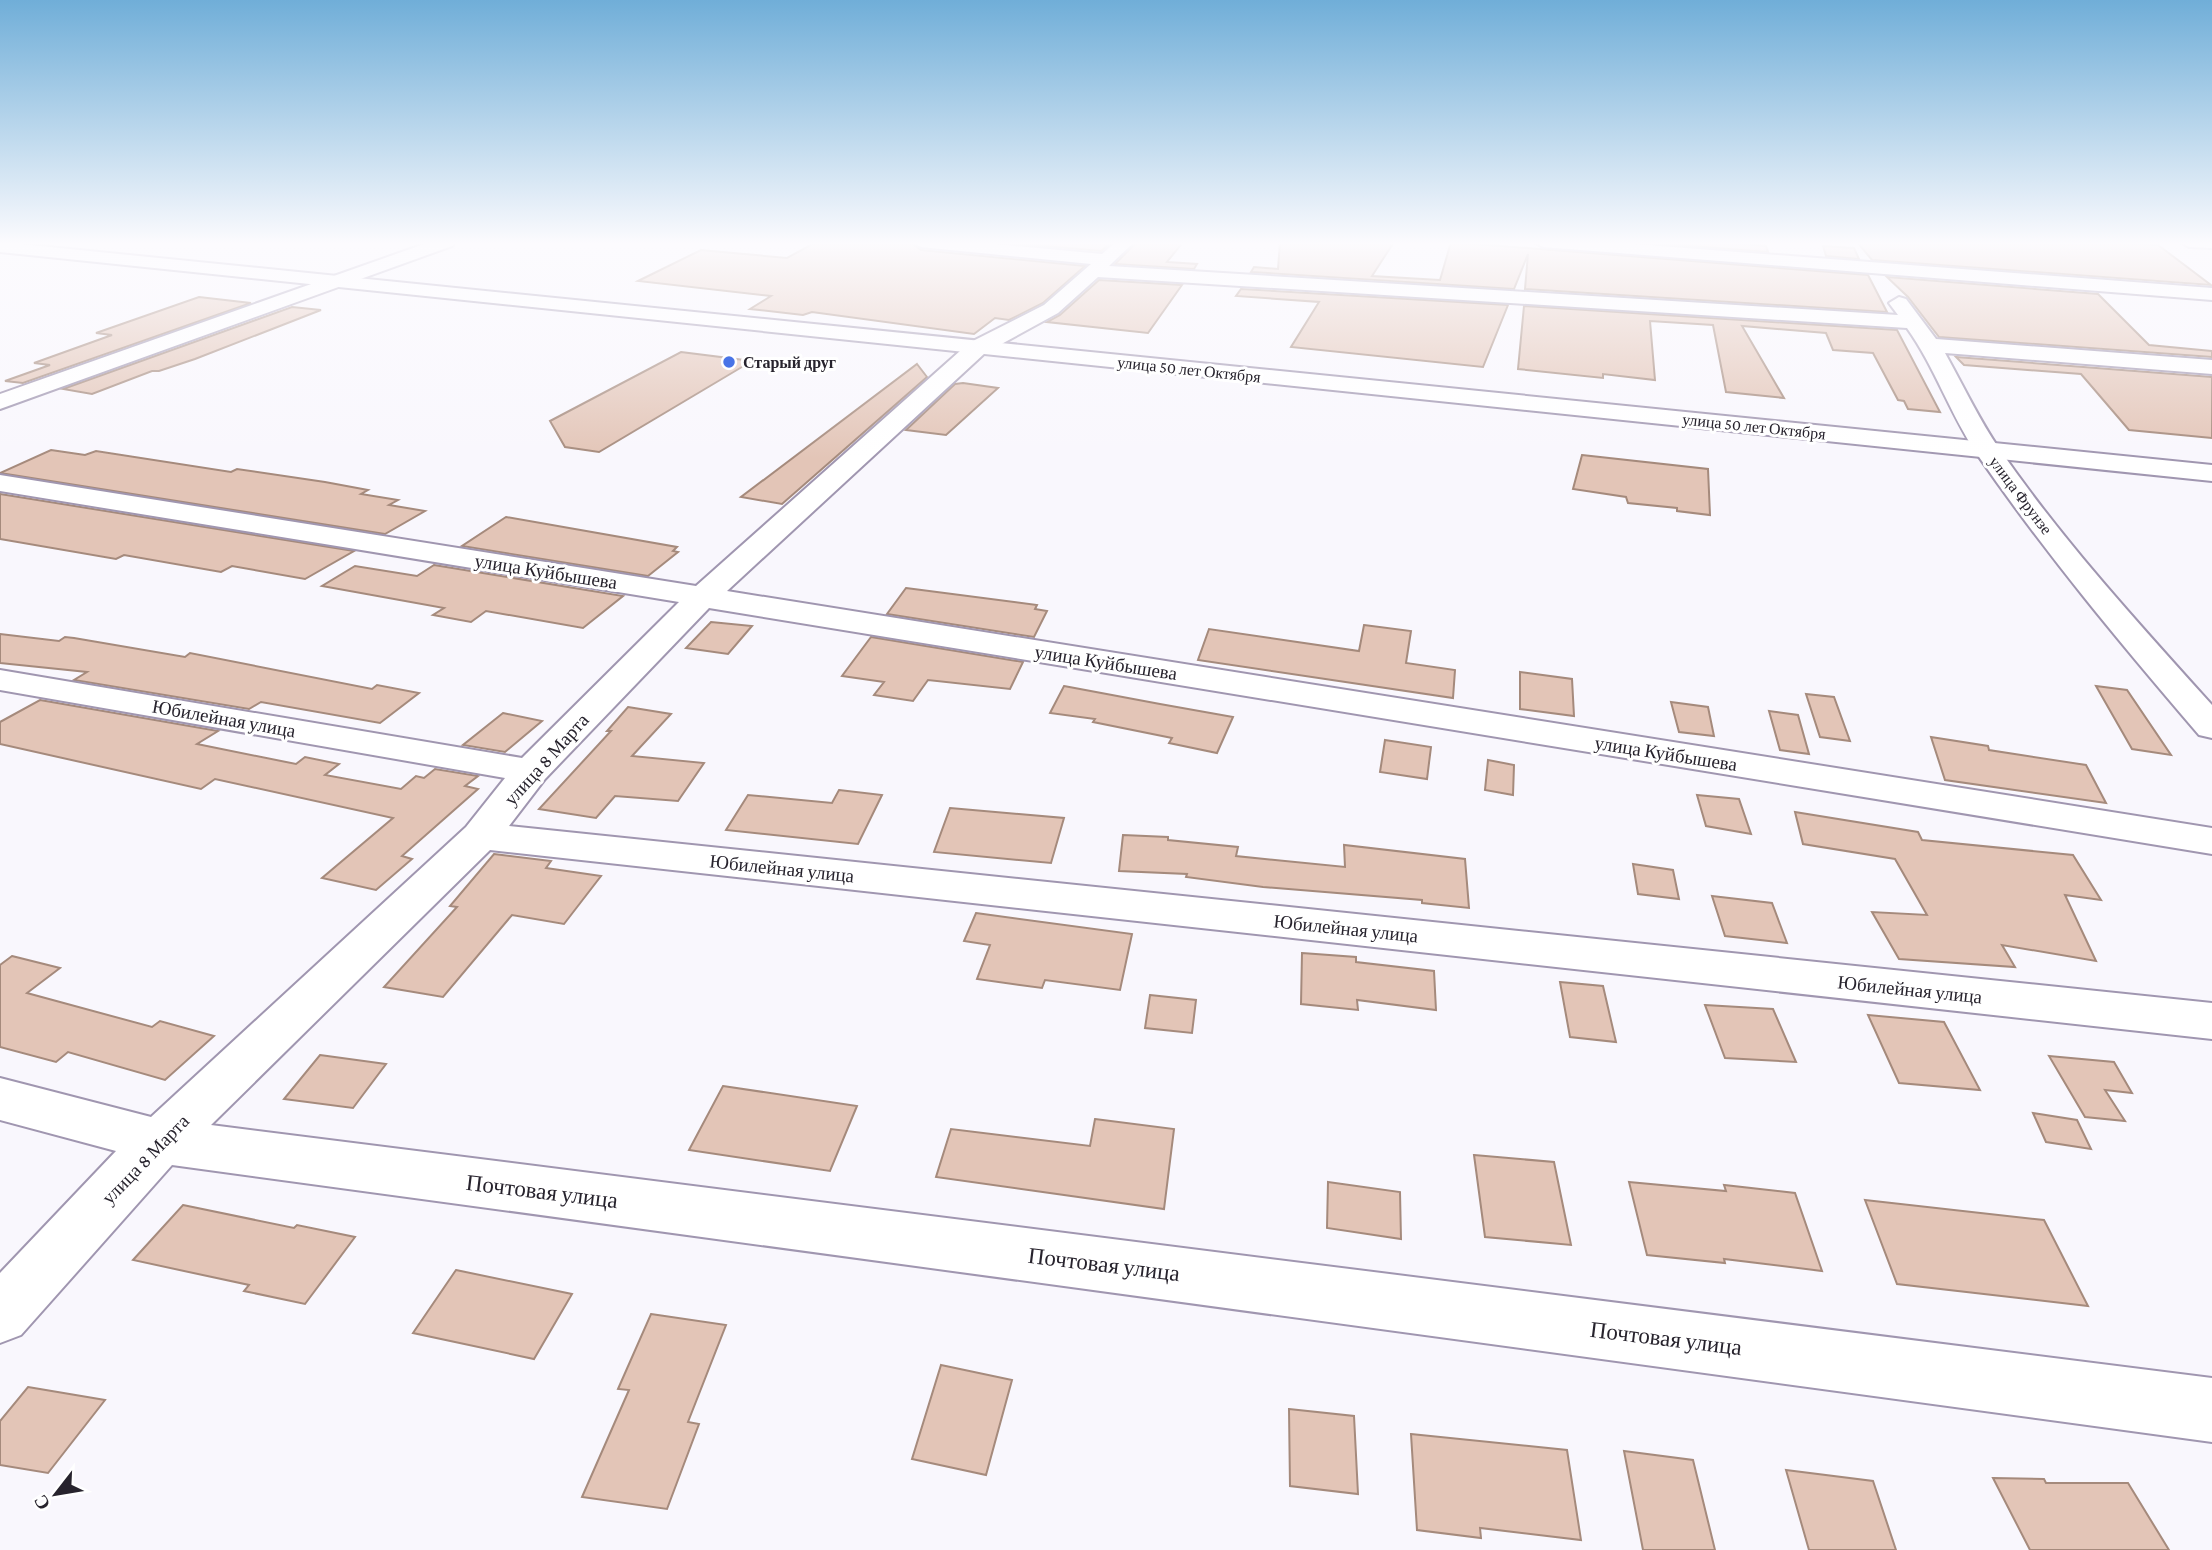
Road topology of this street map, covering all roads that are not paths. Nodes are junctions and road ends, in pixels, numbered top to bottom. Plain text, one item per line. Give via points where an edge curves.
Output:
1 (242, 314) edge
2 (654, 314) edge
3 (1041, 314) edge
4 (1806, 314) edge
5 (1907, 314) edge
6 (1913, 323) junction
7 (1930, 345) junction
8 (977, 348) junction
9 (2212, 367) edge
10 (0, 402) edge
11 (1987, 450) junction
12 (2212, 473) edge
13 (0, 483) edge
14 (702, 597) junction
15 (0, 680) edge
16 (2212, 727) edge
17 (531, 771) junction
18 (480, 836) junction
19 (2212, 841) edge
20 (2212, 1021) edge
21 (0, 1099) edge
22 (160, 1141) junction
23 (0, 1315) edge
24 (2212, 1410) edge

1 - 10 street
2 - 8 street, улица 50 лет Октября
3 - 8 street, улица 8 Марта
4 - 6 street
5 - 6 street, улица Фрунзе
6 - 7 street, улица Фрунзе
7 - 9 street
7 - 11 street, улица Фрунзе
8 - 11 street, улица 50 лет Октября
8 - 14 street, улица 8 Марта
11 - 12 street, улица 50 лет Октября
11 - 16 street, улица Фрунзе via 2105,606
13 - 14 street, улица Куйбышева
14 - 17 street, улица 8 Марта
14 - 19 street, улица Куйбышева
15 - 17 street, Юбилейная улица
17 - 18 street, улица 8 Марта
18 - 20 street, Юбилейная улица
18 - 22 street, улица 8 Марта
21 - 22 street, Почтовая улица
22 - 23 street, улица 8 Марта
22 - 24 street, Почтовая улица

